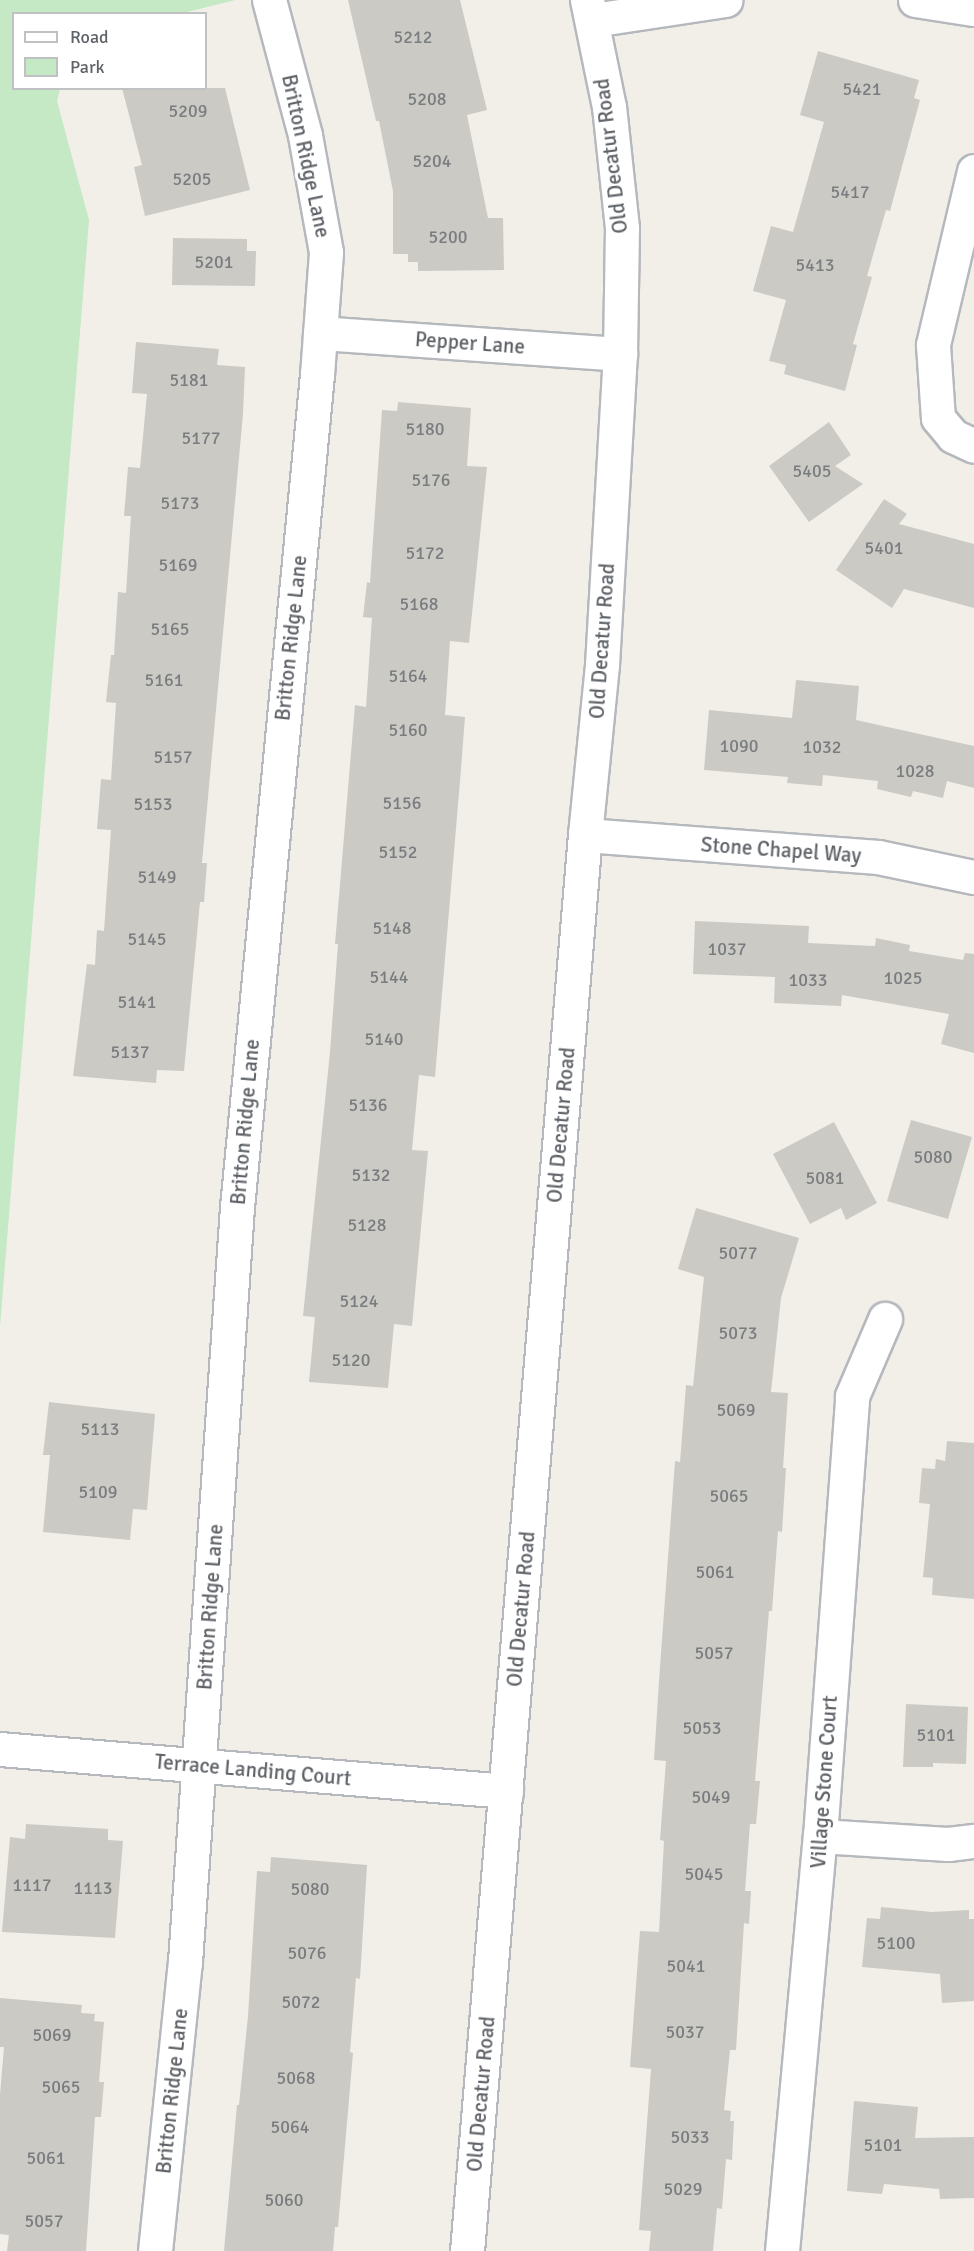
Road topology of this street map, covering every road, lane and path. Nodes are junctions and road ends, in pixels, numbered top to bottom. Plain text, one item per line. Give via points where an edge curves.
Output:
1 (269, 0) edge
2 (725, 0) edge
3 (915, 0) edge
4 (974, 9) edge
5 (590, 10) edge
6 (974, 171) edge
7 (320, 333) junction
8 (620, 354) junction
9 (974, 446) edge
10 (585, 835) junction
11 (974, 877) edge
12 (885, 1318) dead end
13 (0, 1749) edge
14 (199, 1765) junction
15 (506, 1791) junction
16 (820, 1836) junction
17 (974, 1841) edge
18 (155, 2251) edge
19 (467, 2251) edge
20 (782, 2251) edge

1 - 7 street, Britton Ridge Lane via 305,135 326,252
2 - 5 street
3 - 4 street
5 - 8 street, Old Decatur Road via 609,107 622,228
6 - 9 street via 933,345 938,418 953,436
7 - 8 street, Pepper Lane
7 - 14 street, Britton Ridge Lane via 237,1207
8 - 10 street, Old Decatur Road via 602,665
10 - 11 street, Stone Chapel Way via 878,857
10 - 15 street, Old Decatur Road
12 - 16 street, Village Stone Court via 852,1396
13 - 14 street, Terrace Landing Court
14 - 15 street, Terrace Landing Court
14 - 18 street, Britton Ridge Lane via 185,1962
15 - 19 street, Old Decatur Road
16 - 17 street via 948,1844
16 - 20 street, Village Stone Court

